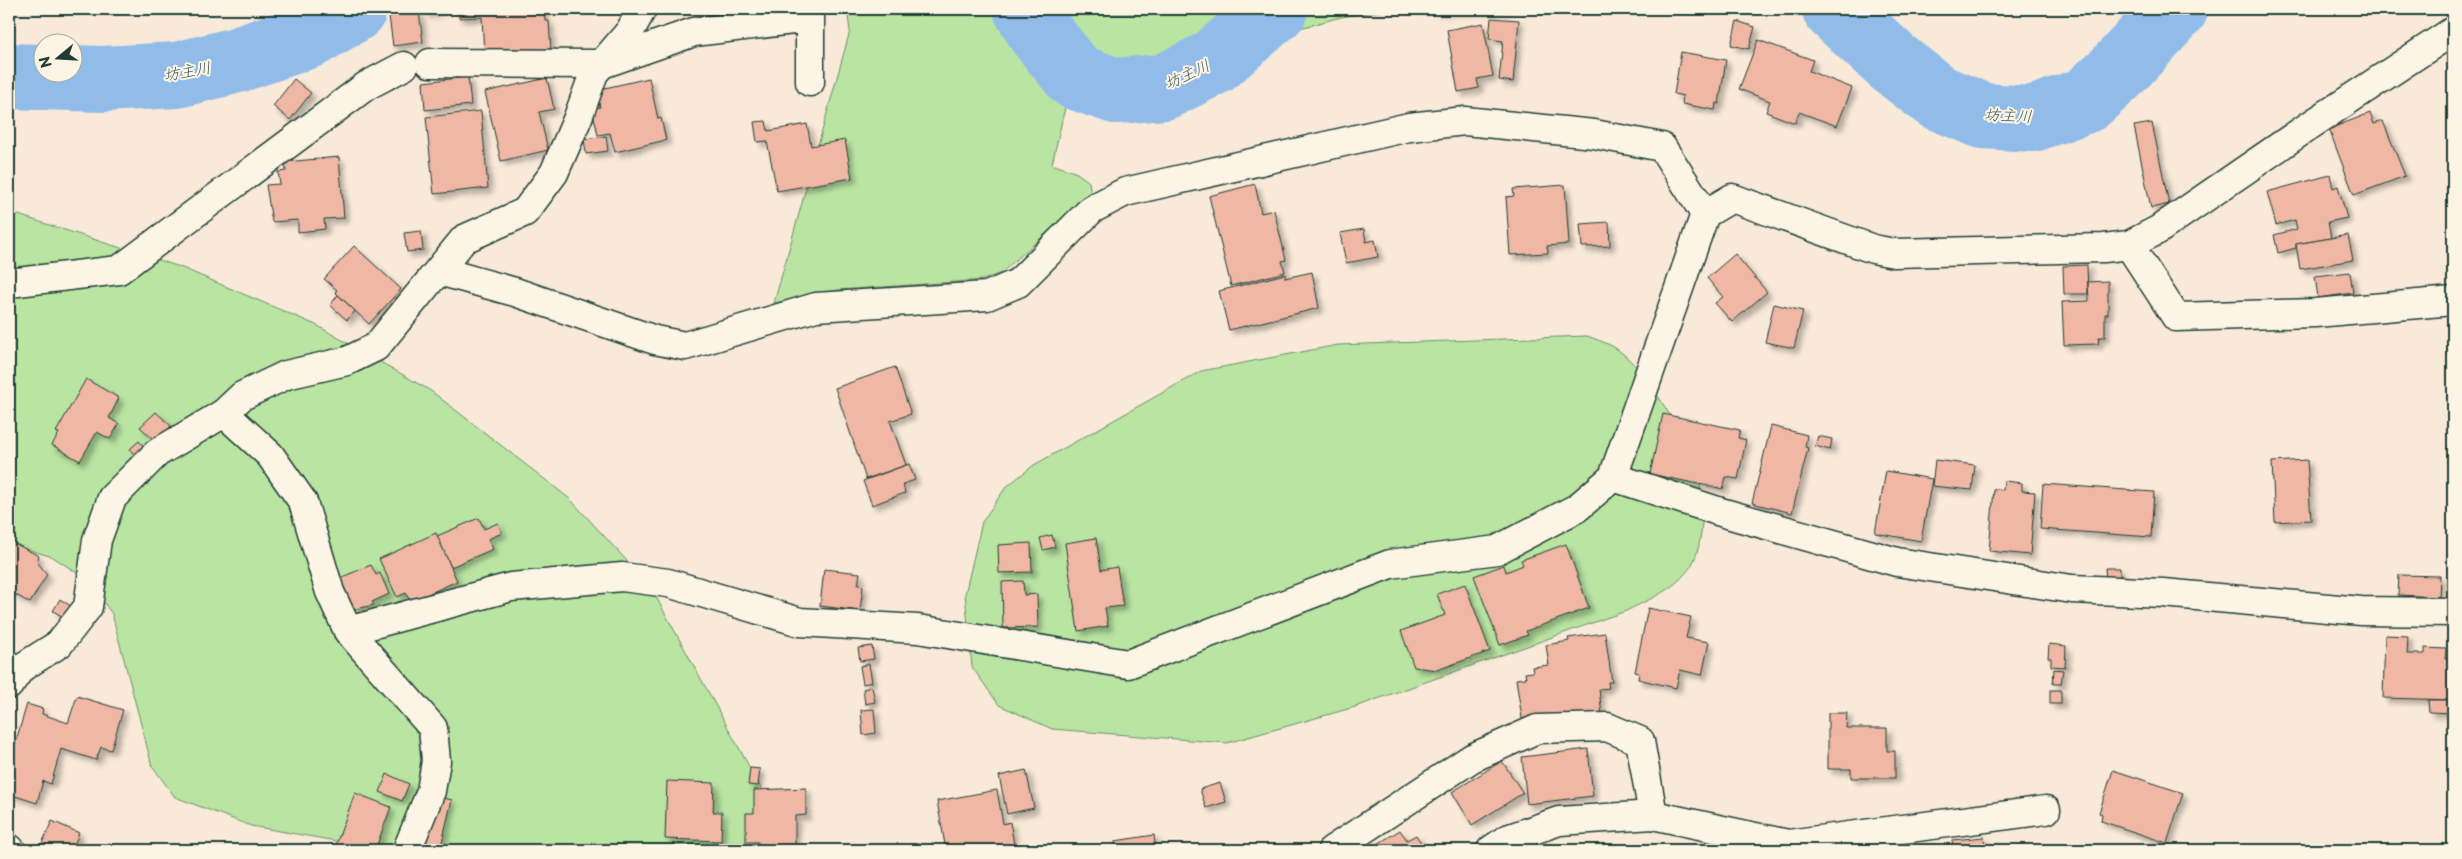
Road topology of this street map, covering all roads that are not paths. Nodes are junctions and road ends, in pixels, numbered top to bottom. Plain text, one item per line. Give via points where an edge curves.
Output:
1 (642, 9) edge
2 (2453, 31) edge
3 (602, 64) junction
4 (810, 82) dead end
5 (1705, 214) junction
6 (2129, 245) junction
7 (439, 271) junction
8 (9, 283) edge
9 (2453, 301) edge
10 (224, 413) junction
11 (1613, 477) junction
12 (2453, 612) edge
13 (348, 631) junction
14 (9, 685) edge
15 (2046, 810) dead end
16 (1653, 815) junction
17 (407, 850) edge
18 (1332, 850) edge
19 (1491, 850) edge

1 - 3 street via 630,31
2 - 6 street via 2158,230
3 - 4 street via 694,32 810,18
3 - 7 street via 594,73 578,120 554,173 524,212 464,238
3 - 8 street via 417,64 366,86 119,270
5 - 6 street via 1732,198 1873,249 1894,253
5 - 7 street via 1662,147 1594,134 1465,121 1409,127 1125,192 1092,208 1018,283 987,296 816,307 685,346 655,340 515,292
5 - 11 street
6 - 9 street via 2176,317 2315,313
7 - 10 street via 376,347 347,361 286,375 242,396
10 - 13 street via 270,455 303,502 330,592
10 - 14 street via 157,453 112,498 96,540 88,607 59,644 21,668
11 - 12 street via 1724,513 1897,562 2072,588 2361,611
11 - 13 street via 1577,508 1497,550 1390,564 1128,664 918,629 800,622 668,582 622,577 511,587
13 - 17 street via 433,728 436,761 431,791
15 - 16 street via 1788,844
16 - 18 street via 1640,741 1606,726 1537,730 1472,758
16 - 19 street via 1559,821 1506,839

